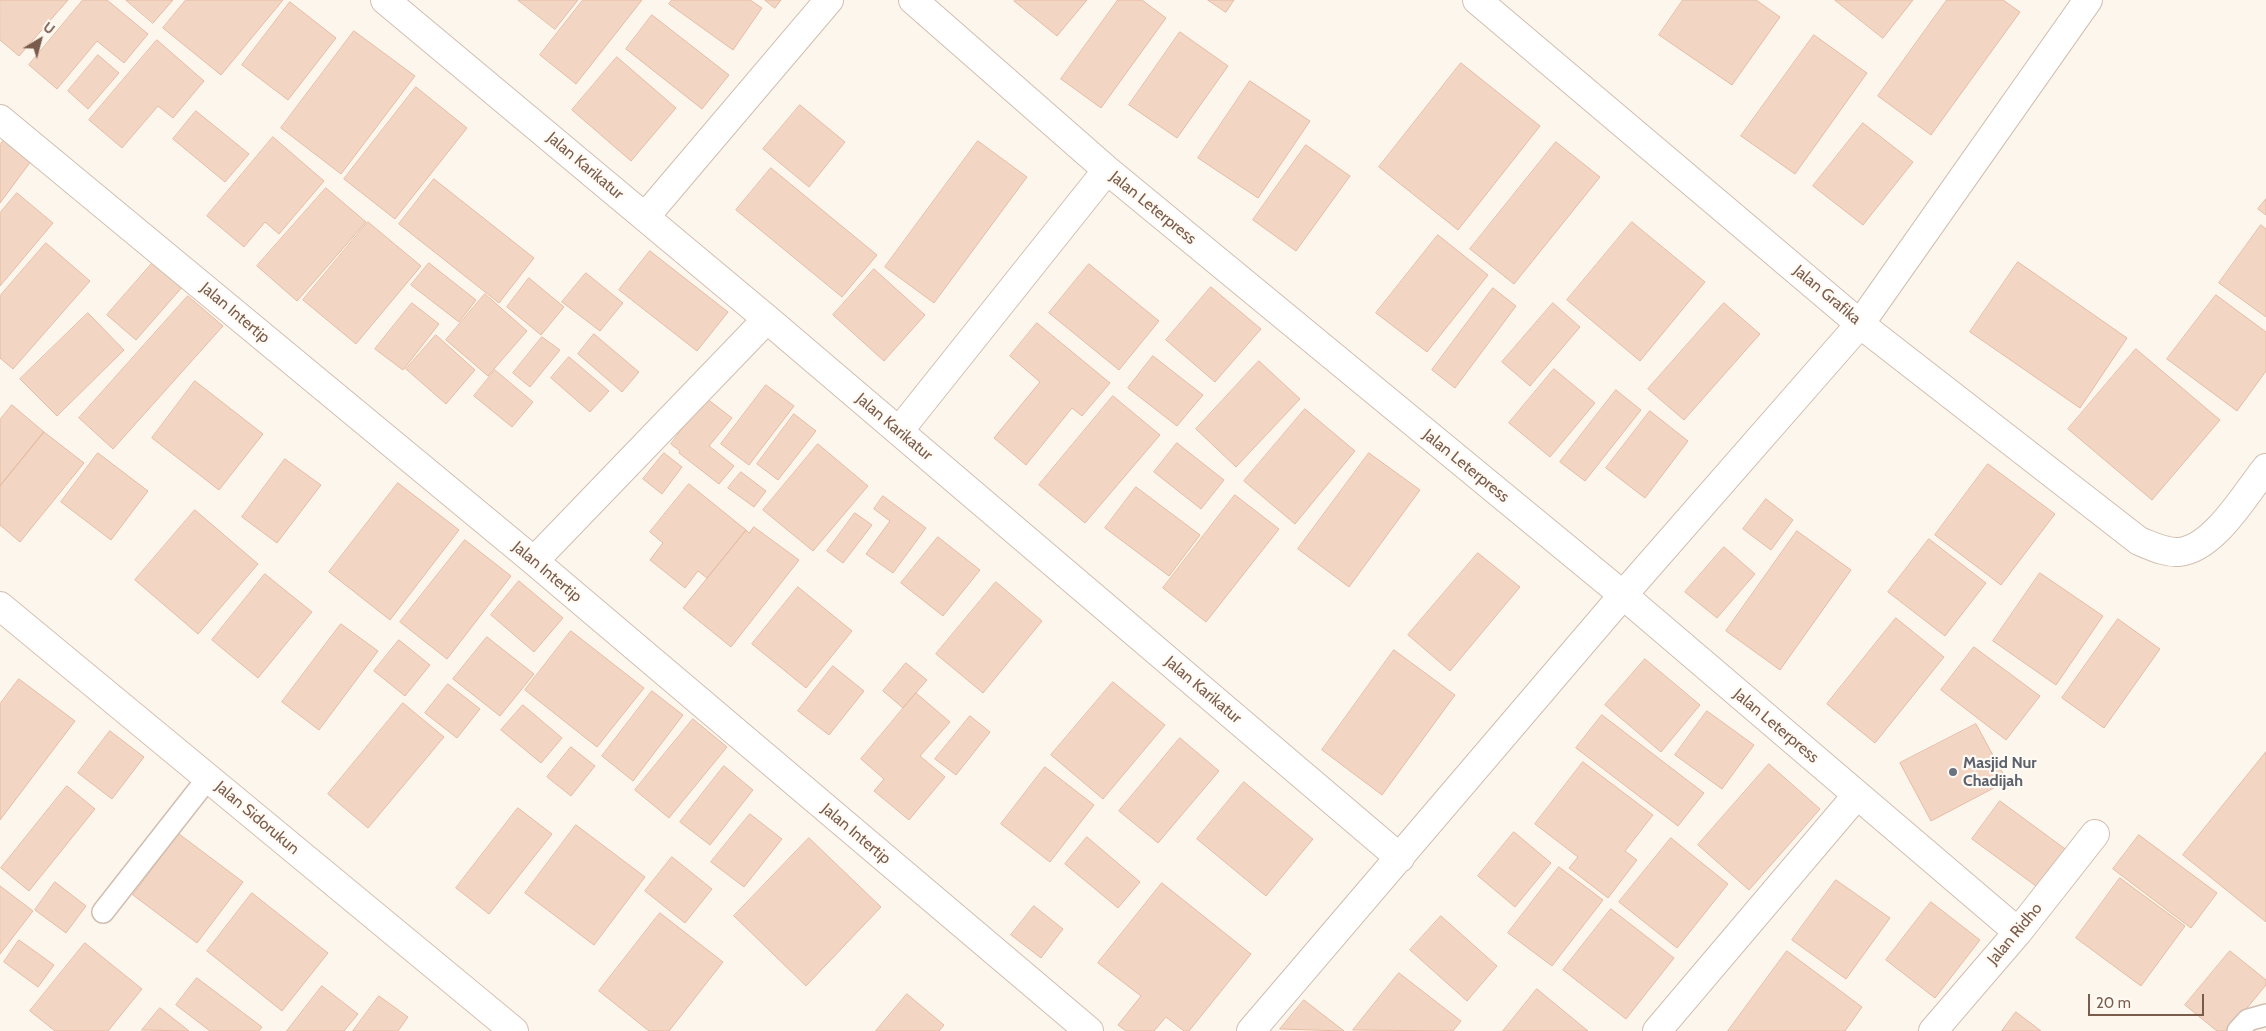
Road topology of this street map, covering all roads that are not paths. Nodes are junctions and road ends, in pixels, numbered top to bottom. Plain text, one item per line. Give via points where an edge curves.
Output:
1 (386, 0) edge
2 (829, 0) edge
3 (913, 0) edge
4 (1477, 0) edge
5 (2088, 0) edge
6 (0, 119) edge
7 (1107, 170) junction
8 (645, 216) junction
9 (767, 319) junction
10 (1860, 324) junction
11 (899, 431) junction
12 (2266, 468) edge
13 (534, 561) junction
14 (1623, 595) junction
15 (0, 606) edge
16 (208, 778) junction
17 (1857, 795) junction
18 (2095, 834) dead end
19 (1400, 858) junction
20 (103, 912) dead end
21 (2018, 932) junction
22 (2266, 1014) edge
23 (514, 1031) edge
24 (1088, 1031) edge
25 (1251, 1031) edge
26 (1657, 1031) edge
27 (1933, 1031) edge
28 (2238, 1031) edge

1 - 8 street, Jalan Karikatur
2 - 8 street
3 - 7 street, Jalan Leterpress
4 - 10 street, Jalan Grafika
5 - 10 street
6 - 13 street, Jalan Intertip
7 - 11 street
7 - 14 street, Jalan Leterpress
8 - 9 street, Jalan Karikatur
9 - 11 street, Jalan Karikatur
9 - 13 street
10 - 12 street, Jalan Grafika via 2138,541 2165,551 2180,552 2196,547 2217,532
10 - 14 street
11 - 19 street, Jalan Karikatur
13 - 24 street, Jalan Intertip
14 - 17 street, Jalan Leterpress
14 - 19 street
15 - 16 street, Jalan Sidorukun
16 - 20 lane
16 - 23 street, Jalan Sidorukun
17 - 21 street, Jalan Leterpress
17 - 26 street
18 - 21 street, Jalan Ridho
19 - 25 street
21 - 27 street, Jalan Ridho
22 - 28 lane via 2248,1020

